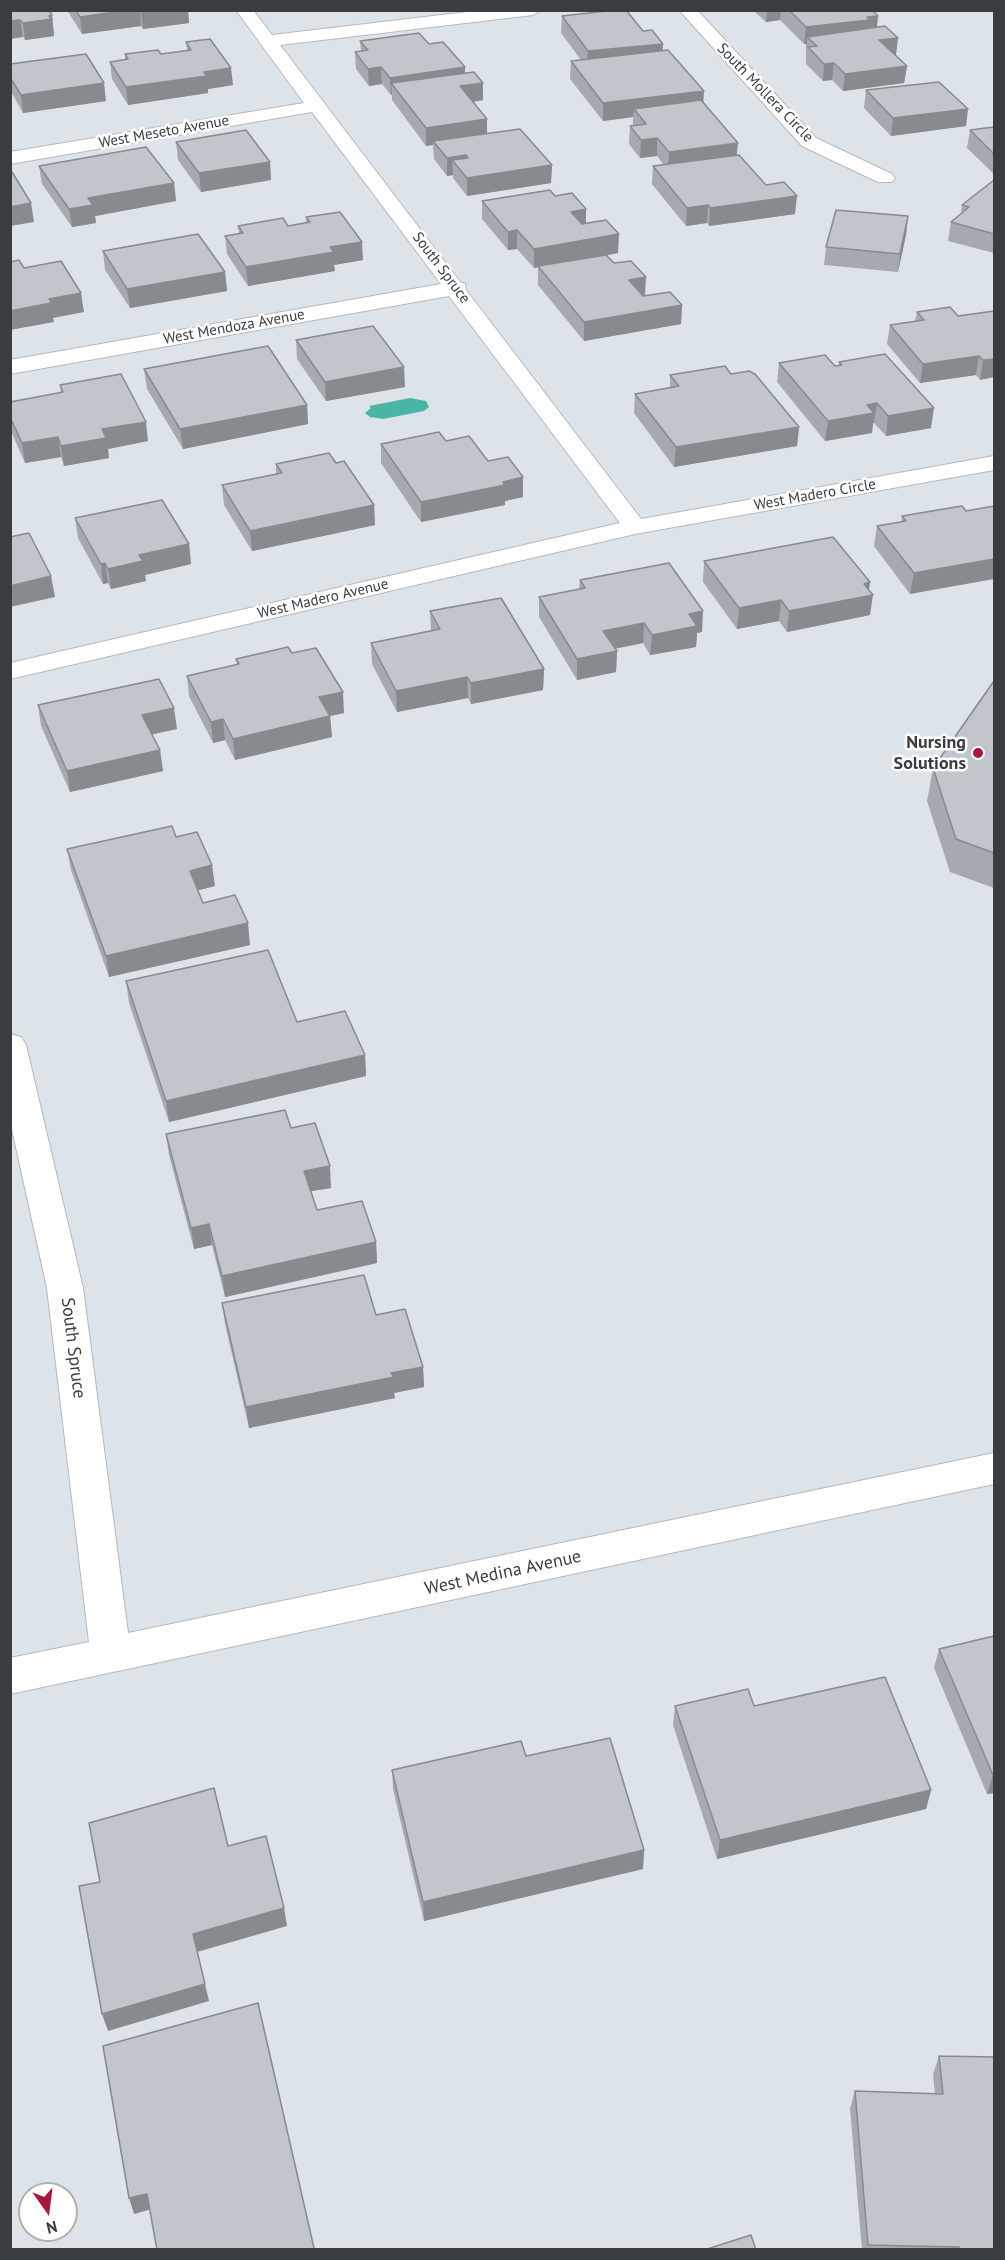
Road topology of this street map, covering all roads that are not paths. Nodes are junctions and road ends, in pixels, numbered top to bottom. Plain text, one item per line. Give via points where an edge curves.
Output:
1 (244, 10) edge
2 (533, 10) edge
3 (687, 10) edge
4 (269, 41) junction
5 (317, 106) junction
6 (10, 158) edge
7 (885, 178) dead end
8 (457, 288) junction
9 (10, 367) edge
10 (994, 463) edge
11 (635, 527) junction
12 (10, 671) edge
13 (10, 1045) edge
14 (994, 1469) edge
15 (111, 1655) junction
16 (10, 1676) edge

1 - 4 street, South Spruce
2 - 4 street
3 - 7 street, South Mollera Circle via 809,142
4 - 5 street, South Spruce
5 - 6 street, West Meseto Avenue
5 - 8 street, South Spruce
8 - 9 street, West Mendoza Avenue
8 - 11 street, South Spruce
10 - 11 street, West Madero Circle
11 - 12 street, West Madero Avenue
13 - 15 street, South Spruce via 65,1287
14 - 15 street, West Medina Avenue
15 - 16 street, West Medina Avenue

